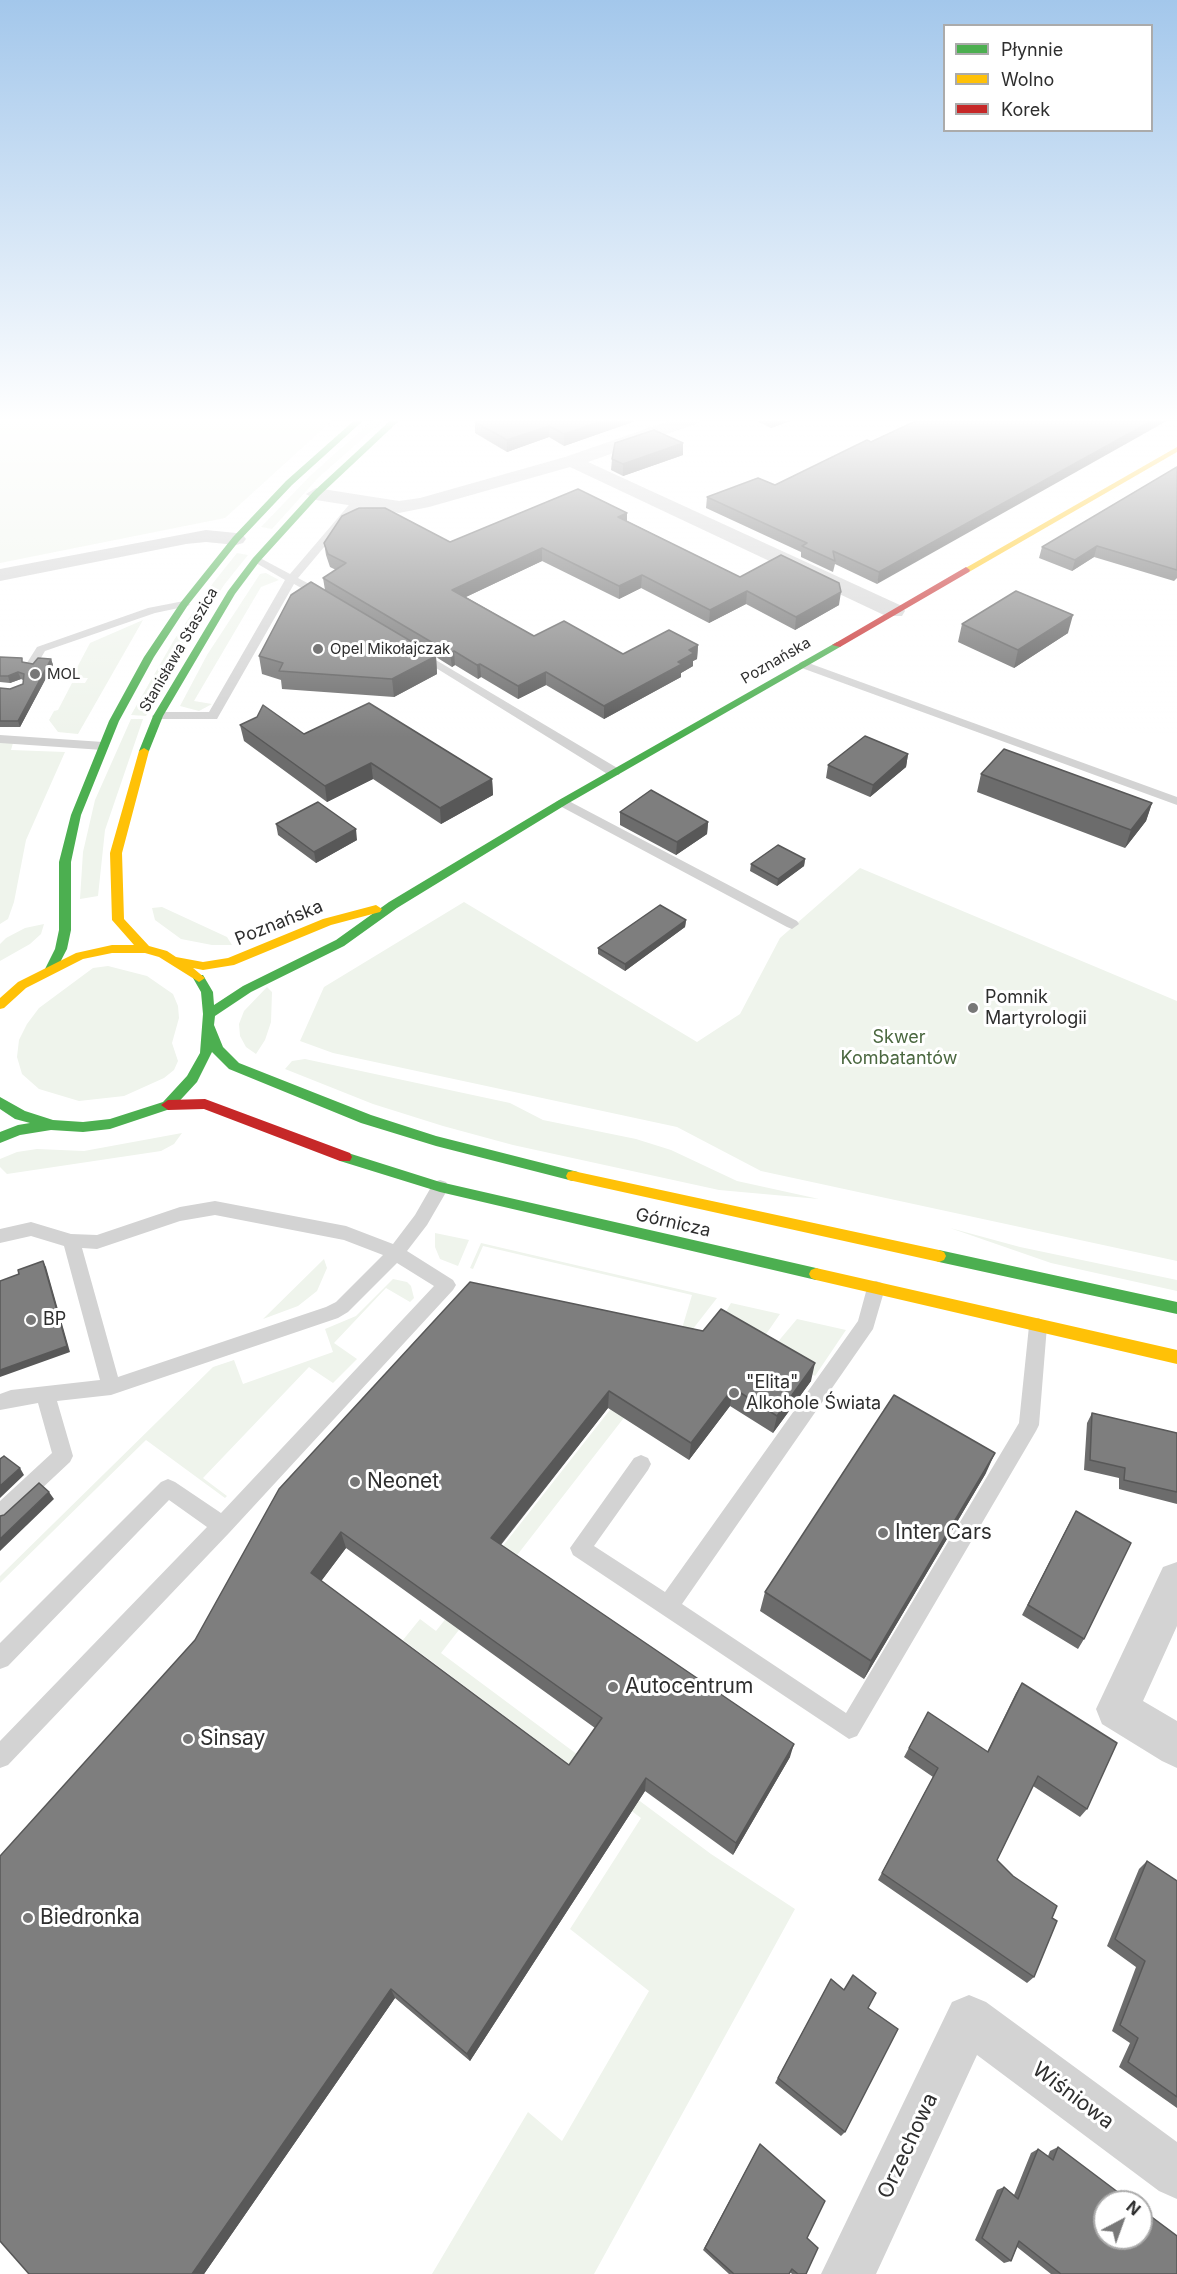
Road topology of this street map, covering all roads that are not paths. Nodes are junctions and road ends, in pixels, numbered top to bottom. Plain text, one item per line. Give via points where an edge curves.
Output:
1 (250, 524) edge
2 (289, 524) edge
3 (338, 524) edge
4 (707, 524) edge
5 (1046, 524) edge
6 (236, 539) junction
7 (256, 560) junction
8 (0, 575) edge
9 (292, 578) junction
10 (334, 602) edge
11 (184, 604) junction
12 (894, 611) junction
13 (404, 644) edge
14 (803, 665) junction
15 (31, 666) edge
16 (158, 716) junction
17 (0, 739) edge
18 (103, 746) junction
19 (614, 772) junction
20 (1177, 801) edge
21 (563, 802) junction
22 (393, 905) junction
23 (792, 924) dead end
24 (145, 949) junction
25 (177, 961) junction
26 (51, 969) junction
27 (0, 984) edge
28 (22, 985) junction
29 (0, 1005) edge
30 (209, 1020) junction
31 (0, 1102) edge
32 (168, 1105) junction
33 (53, 1125) junction
34 (0, 1138) edge
35 (440, 1187) junction
36 (0, 1236) edge
37 (71, 1241) junction
38 (396, 1253) junction
39 (876, 1288) junction
40 (1177, 1308) edge
41 (1038, 1326) junction
42 (1177, 1357) edge
43 (111, 1387) junction
44 (45, 1394) junction
45 (0, 1402) edge
46 (641, 1464) dead end
47 (0, 1514) edge
48 (222, 1526) junction
49 (1177, 1581) edge
50 (667, 1607) junction
51 (0, 1658) edge
52 (1177, 1746) edge
53 (0, 1757) edge
54 (969, 2019) joint
55 (1177, 2174) edge
56 (848, 2274) edge

1 - 6 street, Stanisława Staszica
2 - 7 street, Stanisława Staszica
3 - 9 lane
4 - 12 street
5 - 12 street, Poznańska
6 - 8 street via 186,538
6 - 11 street, Stanisława Staszica
7 - 9 lane
7 - 16 street, Stanisława Staszica via 214,619
9 - 10 lane
9 - 16 lane via 213,716
11 - 15 lane via 152,610 41,650
11 - 18 street, Stanisława Staszica via 149,657
12 - 14 street, Poznańska
13 - 19 lane
14 - 19 street, Poznańska
14 - 20 lane
16 - 24 street, Stanisława Staszica via 126,810 116,854 118,920
17 - 18 lane
18 - 26 street, Stanisława Staszica via 76,815 65,862 65,930
19 - 21 street, Poznańska
21 - 22 street, Poznańska
21 - 23 lane
22 - 25 street, Poznańska via 327,922 230,962 203,966
22 - 30 street, Poznańska via 340,943 267,978
24 - 25 street
24 - 26 street via 112,949
25 - 30 street via 196,974 207,992
26 - 28 street
27 - 28 street
28 - 29 street
30 - 32 street via 206,1053 192,1079
30 - 40 street, Górnicza via 217,1049 234,1066 366,1119 436,1141 539,1168
31 - 33 street via 20,1115
32 - 33 street via 110,1124
32 - 35 street, Górnicza via 205,1104 332,1153
33 - 34 street via 18,1130
35 - 38 lane via 421,1221
35 - 39 street, Górnicza
36 - 37 lane via 32,1228
37 - 38 lane via 111,1239 180,1214 215,1208 346,1233
37 - 43 lane
38 - 43 lane via 342,1307 332,1312
38 - 48 lane via 447,1285
39 - 41 street, Górnicza
39 - 50 lane via 867,1324
41 - 42 street, Górnicza
41 - 50 lane via 1029,1425 849,1728
43 - 44 lane
44 - 45 lane
44 - 47 lane via 63,1456
46 - 50 lane via 580,1548
48 - 51 lane via 168,1488
48 - 53 lane
49 - 52 street via 1117,1708
54 - 55 street, Wiśniowa
54 - 56 street, Orzechowa

